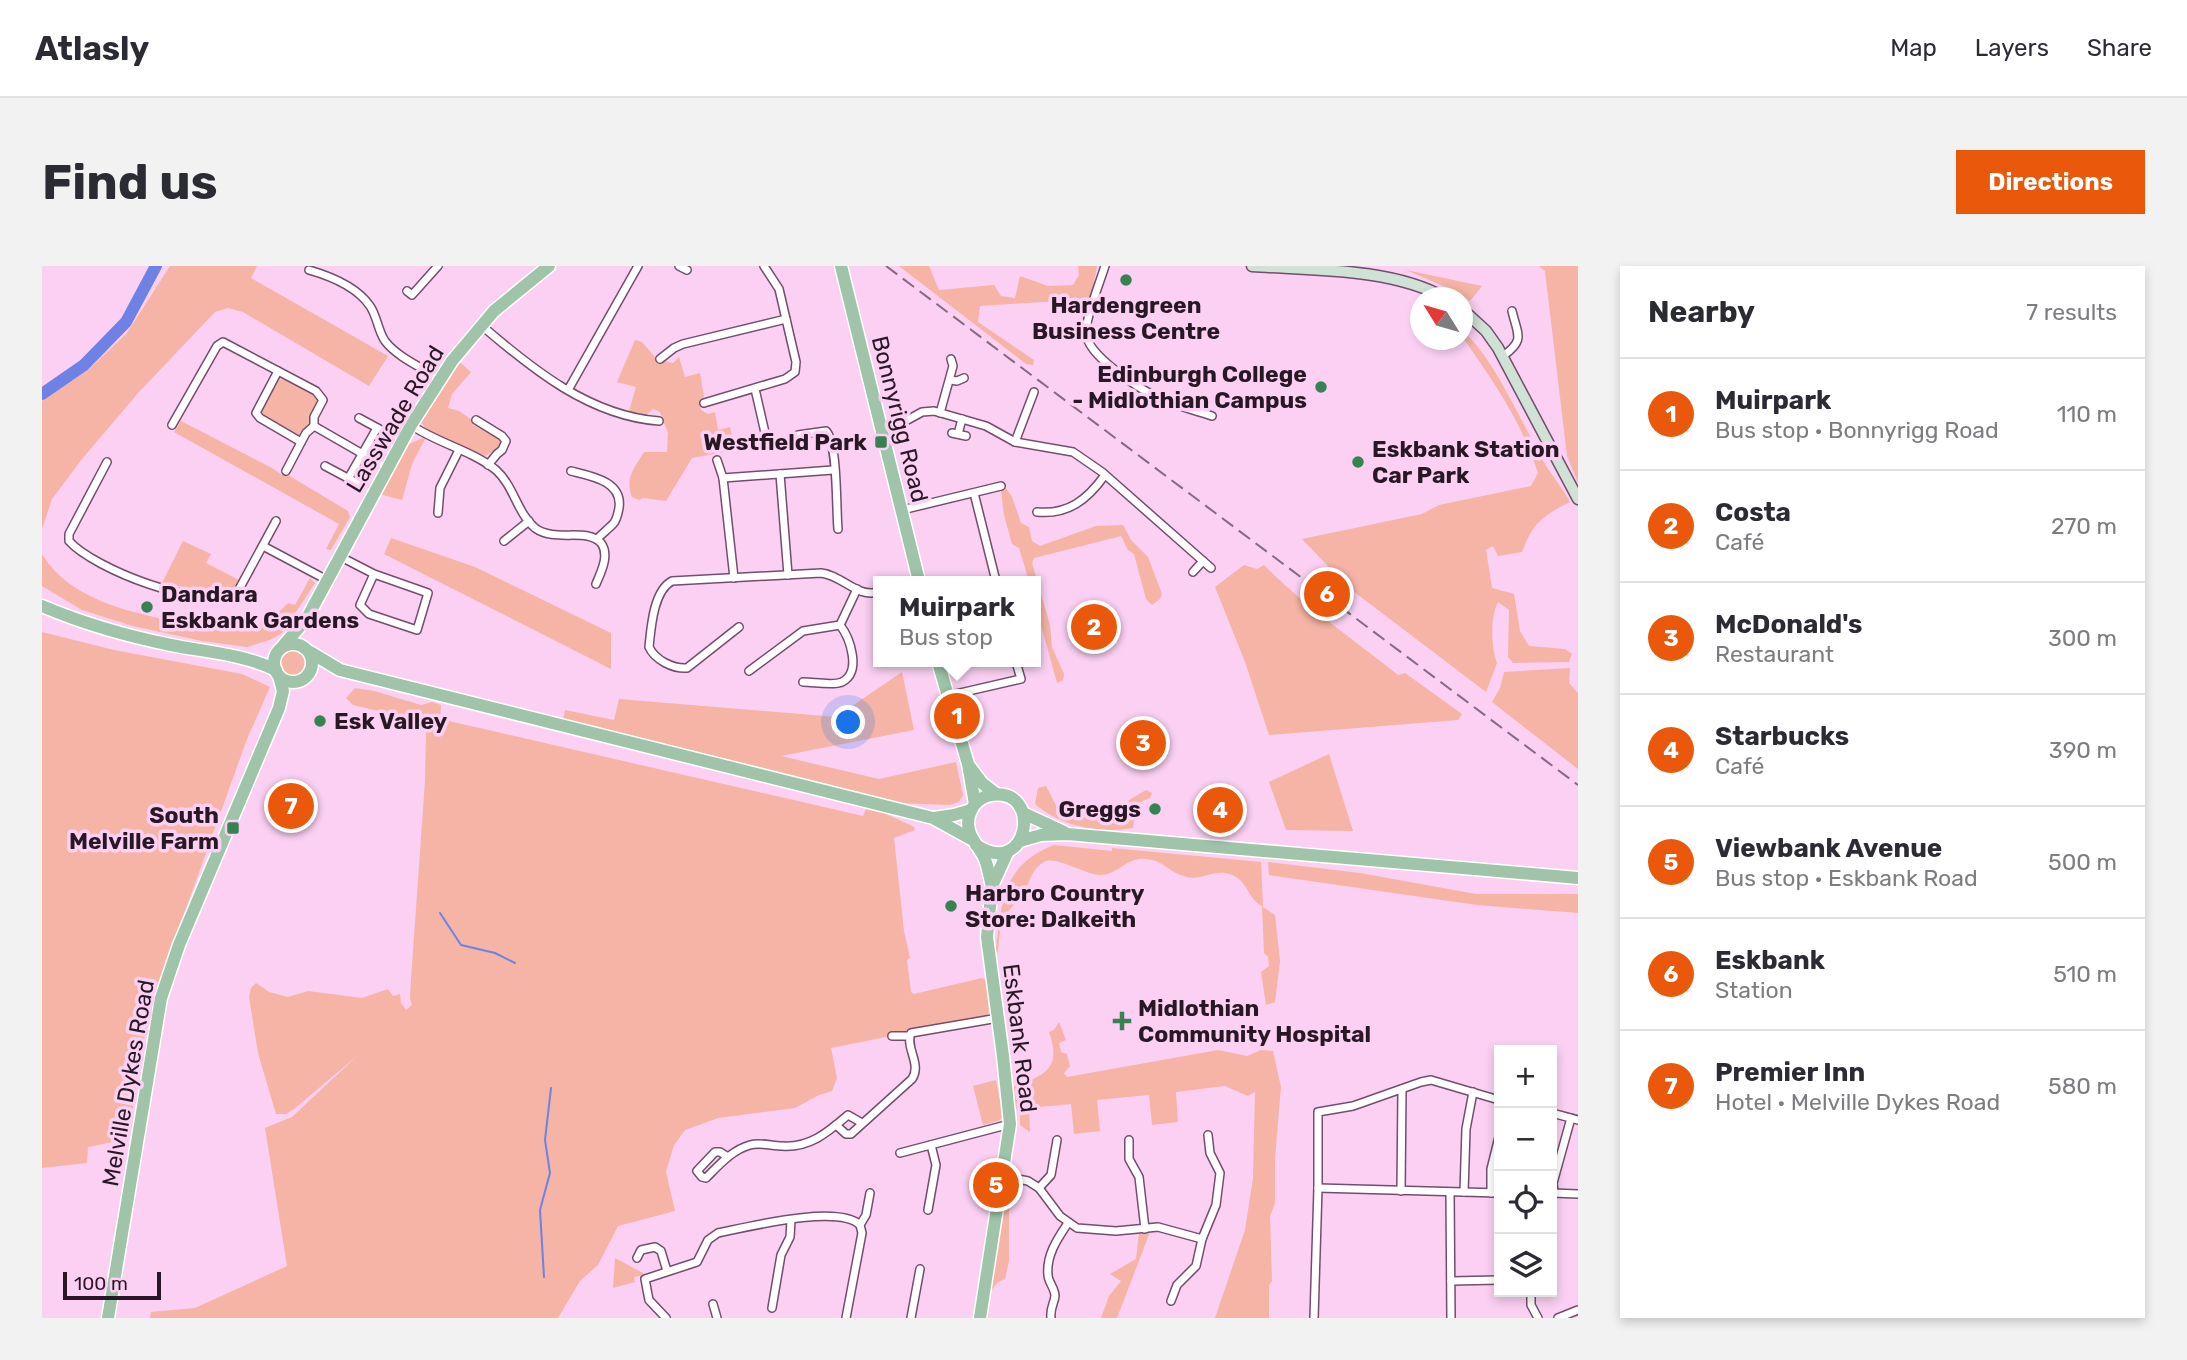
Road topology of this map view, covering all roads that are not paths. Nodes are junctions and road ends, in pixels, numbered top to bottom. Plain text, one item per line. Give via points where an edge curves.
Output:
1 (438, 266) edge
2 (549, 266) edge
3 (638, 266) edge
4 (764, 266) edge
5 (841, 266) edge
6 (1105, 266) edge
7 (1252, 266) edge
8 (1320, 269) edge
9 (309, 270) dead end
10 (1421, 287) edge
11 (407, 291) dead end
12 (1512, 312) dead end
13 (786, 319) junction
14 (1473, 319) edge
15 (481, 325) junction
16 (1503, 356) junction
17 (660, 359) dead end
18 (951, 359) dead end
19 (278, 371) junction
20 (964, 378) dead end
21 (440, 379) junction
22 (950, 380) junction
23 (755, 388) junction
24 (568, 390) junction
25 (1034, 392) dead end
26 (704, 403) dead end
27 (940, 413) junction
28 (1212, 416) dead end
29 (359, 418) dead end
30 (962, 419) junction
31 (476, 420) dead end
32 (659, 421) dead end
33 (172, 425) dead end
34 (411, 425) junction
35 (314, 426) junction
36 (882, 434) junction
37 (958, 434) dead end
38 (764, 435) dead end
39 (797, 435) dead end
40 (302, 442) junction
41 (1015, 442) junction
42 (459, 450) junction
43 (362, 455) junction
44 (717, 460) dead end
45 (107, 462) dead end
46 (488, 465) junction
47 (324, 466) dead end
48 (387, 468) junction
49 (834, 470) junction
50 (286, 471) dead end
51 (571, 471) dead end
52 (780, 474) junction
53 (1105, 475) junction
54 (723, 478) junction
55 (348, 479) junction
56 (359, 484) dead end
57 (1000, 486) dead end
58 (974, 493) junction
59 (1578, 499) edge
60 (902, 510) junction
61 (1037, 512) dead end
62 (438, 513) dead end
63 (276, 521) dead end
64 (529, 521) junction
65 (840, 524) dead end
66 (597, 539) junction
67 (504, 541) dead end
68 (263, 546) junction
69 (341, 556) junction
70 (1203, 561) junction
71 (1211, 568) dead end
72 (1193, 572) dead end
73 (374, 574) junction
74 (788, 575) junction
75 (917, 576) edge
76 (995, 576) edge
77 (734, 578) junction
78 (327, 580) junction
79 (596, 584) dead end
80 (857, 589) junction
81 (873, 593) edge
82 (42, 607) edge
83 (307, 618) junction
84 (840, 625) junction
85 (737, 632) dead end
86 (281, 648) junction
87 (308, 651) junction
88 (247, 658) junction
89 (939, 667) edge
90 (1017, 667) edge
91 (340, 670) junction
92 (749, 671) dead end
93 (278, 673) junction
94 (303, 679) junction
95 (803, 682) dead end
96 (946, 696) junction
97 (279, 708) junction
98 (968, 764) junction
99 (996, 794) junction
100 (973, 807) junction
101 (1023, 813) junction
102 (933, 818) junction
103 (1067, 834) junction
104 (1020, 841) junction
105 (974, 842) junction
106 (1007, 851) junction
107 (1578, 878) edge
108 (992, 886) junction
109 (998, 1018) junction
110 (892, 1036) dead end
111 (909, 1036) junction
112 (1402, 1089) junction
113 (1473, 1092) junction
114 (1494, 1098) edge
115 (1557, 1114) edge
116 (1575, 1119) edge
117 (862, 1123) junction
118 (1010, 1124) junction
119 (836, 1125) junction
120 (1208, 1135) dead end
121 (1058, 1140) dead end
122 (1129, 1140) dead end
123 (931, 1145) junction
124 (900, 1153) dead end
125 (728, 1157) dead end
126 (1494, 1157) edge
127 (1557, 1171) edge
128 (1003, 1175) junction
129 (1494, 1187) edge
130 (1039, 1188) junction
131 (1318, 1188) junction
132 (1401, 1191) junction
133 (1450, 1192) junction
134 (1464, 1192) junction
135 (870, 1193) dead end
136 (1494, 1193) edge
137 (1557, 1193) edge
138 (1578, 1194) edge
139 (928, 1210) dead end
140 (791, 1220) junction
141 (1068, 1223) junction
142 (860, 1225) junction
143 (1145, 1229) junction
144 (1202, 1239) junction
145 (637, 1258) dead end
146 (920, 1269) dead end
147 (667, 1271) junction
148 (1494, 1280) edge
149 (1451, 1281) junction
150 (1531, 1297) edge
151 (1171, 1301) dead end
152 (713, 1304) dead end
153 (772, 1308) dead end
154 (1578, 1310) edge
155 (1051, 1317) edge
156 (108, 1318) edge
157 (666, 1318) edge
158 (717, 1318) edge
159 (846, 1318) edge
160 (911, 1318) edge
161 (980, 1318) edge
162 (1314, 1318) edge
163 (1451, 1318) edge
164 (1538, 1318) edge
165 (1558, 1318) edge

1 - 11 street via 412,295
2 - 15 main road, Lasswade Road
3 - 24 street
4 - 13 street via 779,289
5 - 36 main road, Bonnyrigg Road
6 - 28 street via 1086,330 1087,341 1135,384
7 - 8 main road
8 - 10 main road
9 - 21 street via 325,274 361,296 371,306 385,340
12 - 16 street via 1512,326 1519,339
13 - 17 street via 683,344
13 - 23 street via 795,372
14 - 16 main road
15 - 21 main road, Lasswade Road
15 - 24 street
16 - 59 main road
18 - 22 street
19 - 33 street via 223,342 173,413
19 - 35 street via 321,395
19 - 40 street via 256,413
20 - 22 street
21 - 34 main road, Lasswade Road
22 - 27 street
23 - 26 street
23 - 38 street
24 - 32 street via 613,411
25 - 41 street
27 - 30 street
27 - 36 street via 922,412
29 - 43 street via 380,430
30 - 37 street
30 - 41 street via 991,427
31 - 46 street via 506,441
34 - 42 street
34 - 48 main road, Lasswade Road
35 - 40 street
35 - 43 street
36 - 60 main road, Bonnyrigg Road
39 - 49 street via 826,431
40 - 50 street
41 - 53 street via 1073,453
42 - 46 street
42 - 62 street via 440,488
43 - 48 street
43 - 55 street
44 - 54 street
45 - 68 street via 68,538 93,560 159,588 223,597 241,588
46 - 64 street via 506,481
47 - 55 street
48 - 69 main road, Lasswade Road
49 - 52 street
49 - 65 street
51 - 66 street via 595,477 618,495 617,517
52 - 54 street
52 - 74 street
53 - 61 street via 1087,496 1066,510
53 - 70 street
54 - 77 street
55 - 56 street
57 - 58 street
58 - 60 street
58 - 76 street
60 - 75 main road, Bonnyrigg Road
63 - 68 street
64 - 66 street via 542,532
64 - 67 street
66 - 79 street via 605,559
68 - 78 street
69 - 73 street
69 - 78 main road, Lasswade Road
70 - 71 street
70 - 72 street
73 - 73 street via 428,593 417,630 369,614 360,605
74 - 77 street
74 - 80 street via 827,573
77 - 85 street via 668,583 653,612 649,648 656,657 683,669
78 - 83 main road, Lasswade Road
80 - 81 street
80 - 84 street
82 - 88 main road via 135,638
83 - 86 main road, Lasswade Road
83 - 87 main road, Lasswade Road
84 - 92 street via 803,631
84 - 95 street via 853,663 849,676 839,683
86 - 87 main road via 298,644
86 - 88 main road
86 - 93 main road via 274,660
87 - 91 main road
87 - 94 main road via 313,665
88 - 93 main road
89 - 96 main road
90 - 96 street via 1021,679
91 - 94 main road
91 - 102 main road
93 - 94 main road via 286,680
93 - 97 main road, Melville Dykes Road via 283,691
94 - 97 main road, Melville Dykes Road
96 - 98 main road
97 - 156 main road, Melville Dykes Road via 179,945 162,998
98 - 99 main road
98 - 100 main road
99 - 100 main road
99 - 101 main road via 1013,799
100 - 102 main road via 954,816
100 - 105 main road via 968,822
101 - 103 main road
101 - 104 main road
102 - 105 main road
103 - 104 main road
103 - 107 main road
104 - 106 main road
105 - 106 main road via 991,852
105 - 108 main road, Eskbank Road
106 - 108 main road, Eskbank Road
108 - 109 main road, Eskbank Road via 987,937
109 - 111 street
109 - 118 main road, Eskbank Road
110 - 111 street
111 - 117 street via 914,1076
112 - 113 street via 1431,1080
112 - 131 street via 1318,1112
112 - 132 street
113 - 114 street
113 - 134 street via 1466,1129
115 - 116 street
116 - 127 street
117 - 119 street via 850,1114
117 - 119 street via 849,1135
118 - 123 street
118 - 128 main road, Eskbank Road
119 - 125 street via 806,1145 754,1144
120 - 144 street via 1220,1180
121 - 130 street via 1051,1175
122 - 143 street
123 - 124 street
123 - 139 street via 936,1165
126 - 129 street
128 - 130 street
128 - 161 main road, Eskbank Road
130 - 141 street
131 - 132 street
131 - 162 street
132 - 133 street
133 - 134 street
133 - 149 street
134 - 136 street
135 - 142 street
137 - 138 street
140 - 142 street via 832,1215
140 - 147 street via 718,1233 708,1240 697,1262
140 - 153 street
141 - 143 street via 1097,1231
141 - 155 street via 1048,1263 1047,1274 1055,1292
142 - 159 street
143 - 144 street via 1166,1228
144 - 151 street via 1196,1266 1177,1285
145 - 147 street via 641,1250 655,1247 661,1251
146 - 160 street
147 - 157 street via 644,1282 652,1305
148 - 149 street
149 - 163 street
150 - 164 street
152 - 158 street
154 - 165 street

